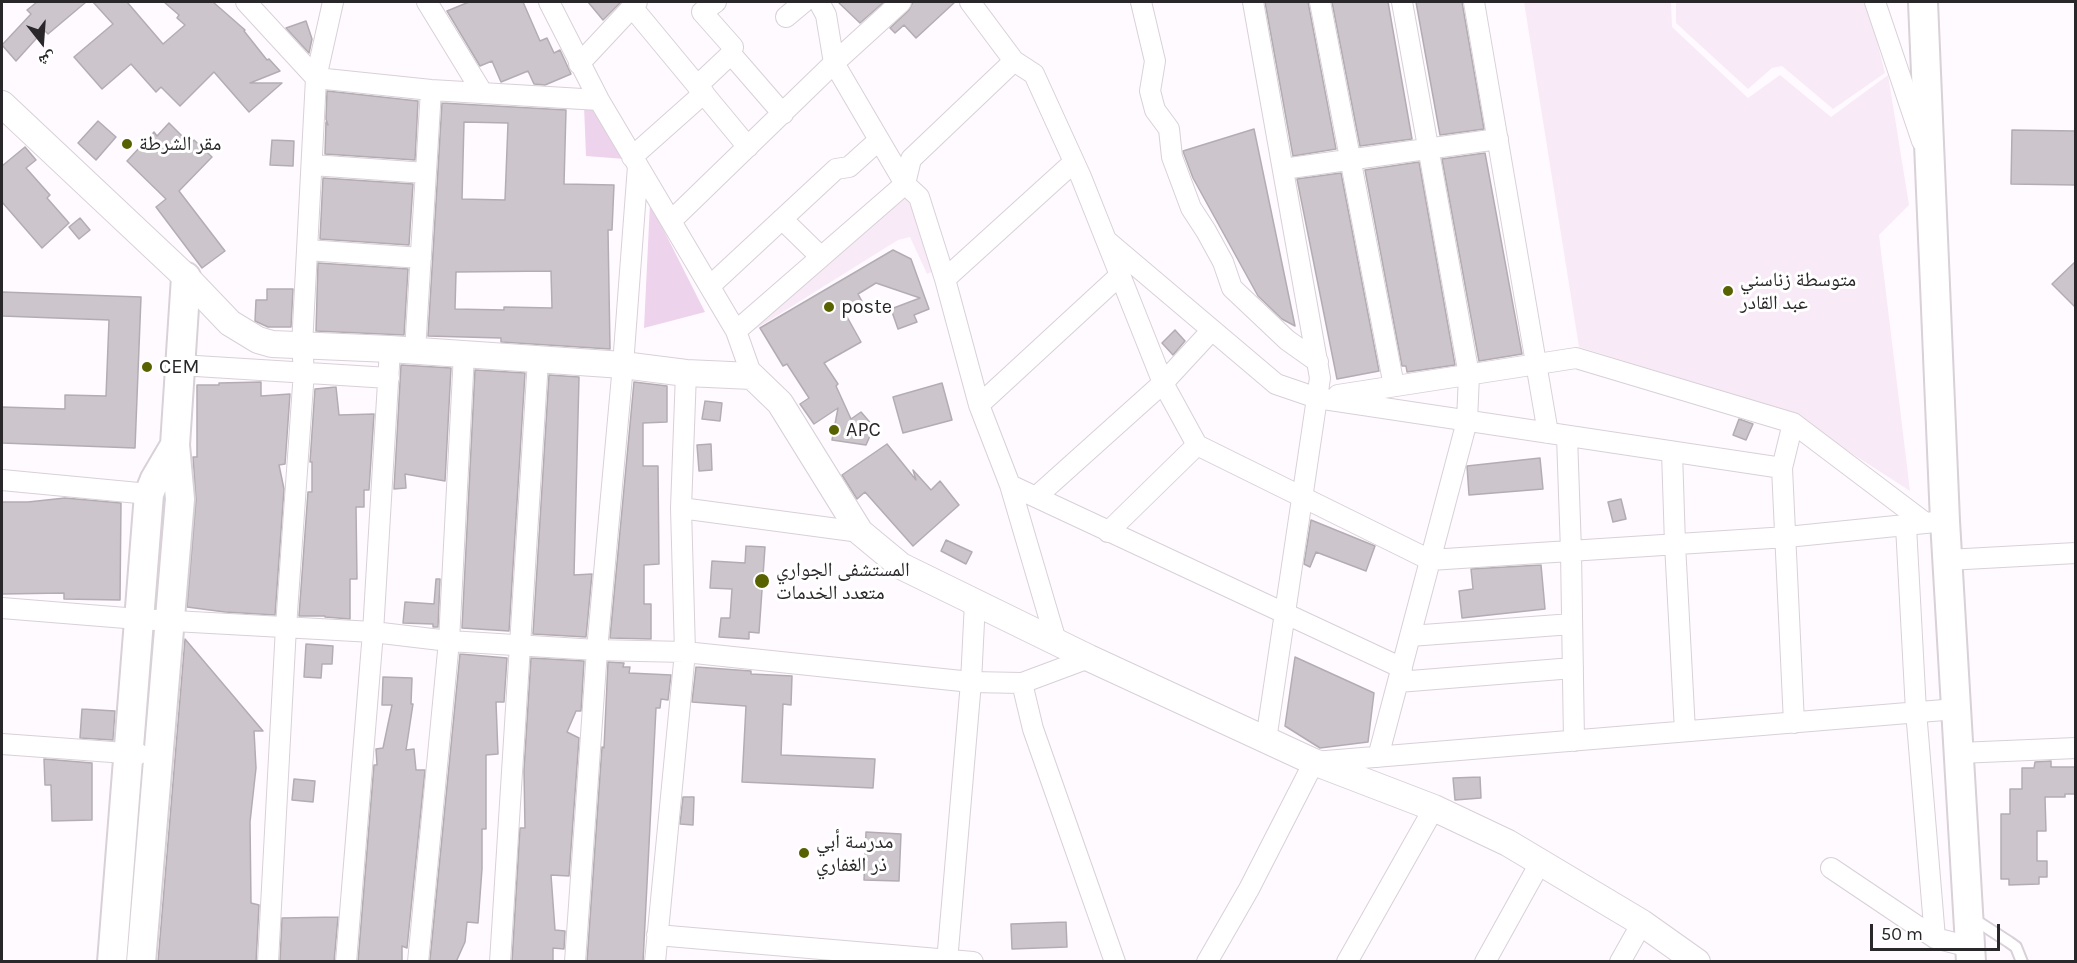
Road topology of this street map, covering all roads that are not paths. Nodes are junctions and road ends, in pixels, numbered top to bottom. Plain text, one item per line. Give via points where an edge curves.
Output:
1 (246, 2) edge
2 (333, 2) edge
3 (427, 2) edge
4 (549, 2) edge
5 (716, 2) edge
6 (804, 2) edge
7 (819, 2) edge
8 (901, 2) edge
9 (970, 2) edge
10 (1141, 2) edge
11 (1253, 2) edge
12 (1320, 2) edge
13 (1402, 2) edge
14 (1474, 2) edge
15 (1875, 2) edge
16 (1923, 2) edge
17 (634, 4) edge
18 (786, 17) dead end
19 (731, 54) junction
20 (1014, 61) junction
21 (834, 63) junction
22 (579, 64) junction
23 (316, 78) junction
24 (700, 89) junction
25 (431, 90) junction
26 (482, 92) junction
27 (599, 100) junction
28 (2, 104) edge
29 (783, 114) junction
30 (1498, 139) junction
31 (879, 140) junction
32 (748, 147) junction
33 (1427, 149) junction
34 (1352, 160) junction
35 (635, 161) junction
36 (1074, 162) junction
37 (312, 165) junction
38 (1930, 167) junction
39 (1283, 170) junction
40 (426, 173) junction
41 (905, 184) junction
42 (782, 219) junction
43 (672, 220) junction
44 (1106, 241) junction
45 (307, 250) junction
46 (821, 257) junction
47 (421, 258) junction
48 (1119, 276) junction
49 (186, 277) junction
50 (945, 279) junction
51 (710, 286) junction
52 (1212, 330) junction
53 (736, 331) junction
54 (302, 346) junction
55 (403, 350) junction
56 (464, 354) junction
57 (538, 360) junction
58 (1318, 362) junction
59 (180, 365) junction
60 (623, 365) junction
61 (1536, 365) junction
62 (304, 371) junction
63 (686, 373) junction
64 (1469, 375) junction
65 (752, 376) junction
66 (389, 378) junction
67 (1163, 383) junction
68 (1394, 386) junction
69 (1317, 398) junction
70 (979, 405) junction
71 (1467, 421) junction
72 (1792, 423) junction
73 (1558, 435) junction
74 (175, 445) junction
75 (1197, 445) junction
76 (1672, 452) junction
77 (1782, 468) junction
78 (2, 480) edge
79 (1010, 485) junction
80 (149, 494) junction
81 (1036, 497) junction
82 (1302, 497) junction
83 (681, 508) junction
84 (1925, 523) junction
85 (861, 532) junction
86 (1108, 532) junction
87 (1786, 537) junction
88 (1675, 544) junction
89 (1571, 551) junction
90 (2076, 554) edge
91 (1430, 560) junction
92 (1947, 560) junction
93 (975, 602) junction
94 (2, 608) edge
95 (1284, 614) junction
96 (138, 619) junction
97 (170, 621) junction
98 (1572, 624) junction
99 (286, 627) junction
100 (373, 632) junction
101 (1410, 636) junction
102 (449, 641) junction
103 (1056, 641) junction
104 (521, 645) junction
105 (597, 651) junction
106 (685, 652) junction
107 (1089, 658) junction
108 (1573, 668) junction
109 (1400, 675) junction
110 (971, 682) junction
111 (1022, 683) junction
112 (1956, 709) junction
113 (1916, 711) junction
114 (1794, 723) junction
115 (1685, 732) junction
116 (1266, 740) junction
117 (1574, 741) junction
118 (2, 744) edge
119 (2076, 748) edge
120 (128, 753) junction
121 (1959, 753) junction
122 (158, 755) junction
123 (1378, 757) junction
124 (1314, 762) junction
125 (1434, 808) junction
126 (1540, 863) junction
127 (1831, 868) dead end
128 (1968, 916) junction
129 (1642, 923) junction
130 (657, 935) junction
131 (1935, 938) junction
132 (1970, 954) edge
133 (947, 960) edge
134 (112, 962) edge
135 (141, 962) edge
136 (268, 962) edge
137 (346, 962) edge
138 (418, 962) edge
139 (500, 962) edge
140 (575, 962) edge
141 (655, 962) edge
142 (973, 962) edge
143 (1115, 962) edge
144 (1207, 962) edge
145 (1347, 962) edge
146 (1485, 962) edge
147 (1620, 962) edge
148 (1697, 962) edge
149 (2022, 962) edge

1 - 23 street
2 - 23 street
3 - 26 street
4 - 22 street
5 - 19 street via 702,12 733,47
6 - 18 street
7 - 21 street via 826,15
8 - 21 street
9 - 20 street
10 - 58 street via 1155,60 1150,91 1155,110 1169,129 1172,157 1191,208 1223,262 1232,288 1287,340
11 - 39 street
12 - 34 street
13 - 33 street
14 - 30 street
15 - 38 street
16 - 38 main road
17 - 22 street
17 - 24 street
19 - 24 street
19 - 29 street
20 - 36 street via 1034,74
20 - 41 street via 911,159
21 - 29 street
21 - 31 street
22 - 27 street
23 - 25 street
23 - 37 street
24 - 32 street
24 - 35 street
25 - 26 street
25 - 40 street
26 - 27 street
27 - 35 street
28 - 49 street
29 - 32 street
30 - 33 street
30 - 61 street
31 - 41 street
31 - 42 street via 849,167 836,169
32 - 43 street
33 - 34 street
33 - 64 street
34 - 39 street
34 - 68 street
35 - 43 street
35 - 60 street
36 - 44 street
36 - 50 street
37 - 40 street
37 - 45 street
38 - 84 main road
39 - 58 street
40 - 47 street
41 - 46 street
41 - 50 street via 919,197
42 - 46 street
42 - 51 street
43 - 51 street
44 - 48 street
44 - 52 street
45 - 47 street
45 - 54 street
46 - 53 street
47 - 55 street
48 - 67 street
48 - 70 street
49 - 54 street via 243,332 272,344
49 - 59 main road
50 - 70 street
51 - 53 street
52 - 67 street
52 - 69 street via 1276,384
53 - 65 street
54 - 55 street
54 - 62 street
55 - 56 street
55 - 66 street
56 - 57 street
56 - 102 street
57 - 60 street
57 - 104 street
58 - 69 street
59 - 62 street
59 - 74 main road
60 - 63 street
60 - 105 street
61 - 64 street
61 - 72 street via 1576,358
61 - 73 street
62 - 66 street
62 - 99 street
63 - 65 street
63 - 83 street
64 - 68 street
64 - 71 street
65 - 85 street via 780,403
66 - 100 street
67 - 75 street
67 - 81 street
68 - 69 street
69 - 71 street
69 - 82 street
70 - 79 street
71 - 73 street
71 - 91 street
72 - 77 street
72 - 84 street
73 - 76 street
73 - 89 street
74 - 80 main road
74 - 97 main road via 180,499
75 - 82 street
75 - 86 street
76 - 77 street
76 - 88 street
77 - 87 street
78 - 80 street
79 - 81 street
79 - 103 street
80 - 96 main road
81 - 86 street
82 - 91 street
82 - 95 street
83 - 85 street
83 - 106 street
84 - 87 street
84 - 92 main road
84 - 113 street
85 - 93 street via 901,566
86 - 95 street
87 - 88 street
87 - 114 street
88 - 89 street
88 - 115 street
89 - 91 street
89 - 98 street
90 - 92 street
91 - 101 street
92 - 112 main road
93 - 103 street
93 - 110 street
94 - 96 street
95 - 109 street
95 - 116 street
96 - 97 street
96 - 120 main road
97 - 99 street
97 - 122 main road
98 - 101 street
98 - 108 street
99 - 100 street
99 - 136 street
100 - 102 street
100 - 137 street
101 - 109 street
102 - 104 street
102 - 138 street
103 - 107 street
104 - 105 street
104 - 139 street
105 - 106 street
105 - 140 street
106 - 110 street
106 - 130 street
107 - 111 street
107 - 116 street
108 - 109 street
108 - 117 street
109 - 123 street
110 - 111 street
110 - 133 street
111 - 143 street via 1033,729
112 - 113 street
112 - 121 main road
113 - 114 street
113 - 131 street
114 - 115 street
115 - 117 street
116 - 124 street
117 - 123 street
118 - 120 street
119 - 121 street
120 - 122 street
120 - 134 main road
121 - 128 main road
122 - 135 main road
123 - 124 street
124 - 125 street
124 - 144 street
125 - 126 street via 1508,843
125 - 145 street
126 - 129 street
126 - 146 street
127 - 131 street
128 - 132 main road
128 - 149 lane via 2016,947
129 - 147 street
129 - 148 street
130 - 133 street
130 - 141 street
131 - 132 street
133 - 142 street

